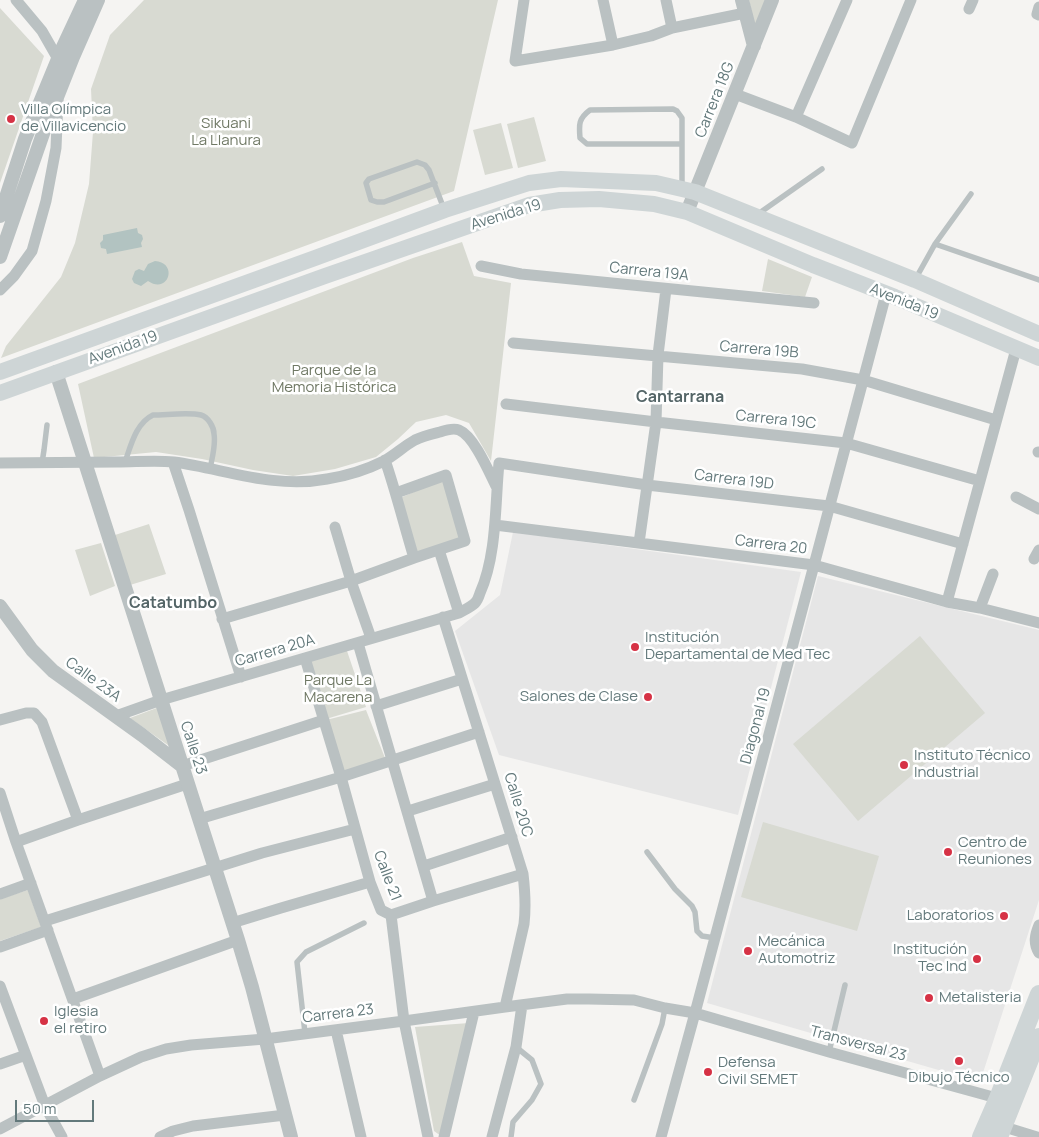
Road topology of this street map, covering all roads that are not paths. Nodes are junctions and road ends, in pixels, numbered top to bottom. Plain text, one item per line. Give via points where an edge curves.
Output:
1 (17, 0) edge
2 (85, 0) edge
3 (98, 0) edge
4 (524, 0) edge
5 (603, 0) edge
6 (666, 0) edge
7 (772, 0) edge
8 (847, 0) edge
9 (912, 0) edge
10 (744, 6) edge
11 (672, 28) junction
12 (613, 45) junction
13 (754, 46) junction
14 (58, 58) junction
15 (59, 91) junction
16 (735, 94) junction
17 (796, 117) junction
18 (682, 144) junction
19 (822, 169) dead end
20 (434, 183) junction
21 (688, 190) junction
22 (971, 194) dead end
23 (445, 210) junction
24 (687, 212) junction
25 (0, 216) edge
26 (755, 216) junction
27 (935, 244) junction
28 (0, 257) edge
29 (481, 266) dead end
30 (915, 280) junction
31 (1039, 280) edge
32 (666, 289) junction
33 (0, 290) edge
34 (886, 294) junction
35 (814, 303) dead end
36 (1039, 334) edge
37 (513, 343) dead end
38 (1016, 349) junction
39 (658, 355) junction
40 (1039, 358) edge
41 (0, 372) edge
42 (56, 372) junction
43 (863, 380) junction
44 (0, 393) edge
45 (506, 404) dead end
46 (996, 420) junction
47 (656, 422) junction
48 (47, 425) dead end
49 (846, 443) junction
50 (385, 460) junction
51 (85, 462) junction
52 (125, 462) junction
53 (173, 462) junction
54 (0, 463) edge
55 (42, 463) junction
56 (210, 469) junction
57 (980, 482) junction
58 (647, 485) junction
59 (496, 488) junction
60 (396, 493) junction
61 (1016, 497) dead end
62 (829, 506) junction
63 (1039, 509) edge
64 (495, 525) junction
65 (335, 527) dead end
66 (639, 543) junction
67 (963, 544) junction
68 (439, 550) junction
69 (414, 558) junction
70 (814, 566) junction
71 (993, 574) dead end
72 (351, 581) junction
73 (947, 602) junction
74 (0, 606) edge
75 (980, 608) junction
76 (459, 613) junction
77 (443, 617) junction
78 (222, 618) junction
79 (1039, 623) edge
80 (371, 638) junction
81 (358, 643) junction
82 (305, 658) junction
83 (240, 677) junction
84 (462, 679) junction
85 (161, 700) junction
86 (376, 706) junction
87 (116, 716) junction
88 (0, 720) edge
89 (324, 720) junction
90 (479, 732) junction
91 (391, 760) junction
92 (182, 766) junction
93 (341, 776) junction
94 (187, 784) junction
95 (495, 784) junction
96 (0, 793) edge
97 (408, 811) junction
98 (199, 819) junction
99 (78, 820) junction
100 (355, 829) junction
101 (512, 837) junction
102 (16, 842) junction
103 (647, 852) dead end
104 (424, 866) junction
105 (215, 868) junction
106 (523, 874) junction
107 (370, 882) junction
108 (31, 884) junction
109 (0, 894) edge
110 (433, 901) junction
111 (391, 915) junction
112 (232, 923) junction
113 (364, 923) dead end
114 (1039, 925) edge
115 (46, 926) junction
116 (715, 938) junction
117 (238, 940) junction
118 (0, 947) edge
119 (1039, 954) edge
120 (845, 984) dead end
121 (0, 986) edge
122 (1039, 994) edge
123 (73, 999) junction
124 (522, 1005) junction
125 (505, 1007) junction
126 (665, 1008) junction
127 (474, 1012) junction
128 (695, 1013) junction
129 (404, 1021) junction
130 (336, 1030) junction
131 (305, 1033) junction
132 (1039, 1037) edge
133 (265, 1038) junction
134 (516, 1048) junction
135 (829, 1052) junction
136 (26, 1055) junction
137 (0, 1064) edge
138 (100, 1076) junction
139 (634, 1100) dead end
140 (1006, 1100) junction
141 (45, 1106) junction
142 (285, 1115) junction
143 (997, 1128) edge
144 (0, 1129) edge
145 (62, 1137) edge
146 (160, 1137) edge
147 (291, 1137) edge
148 (361, 1137) edge
149 (428, 1137) edge
150 (444, 1137) edge
151 (492, 1137) edge
152 (511, 1137) edge
153 (661, 1137) edge
154 (981, 1137) edge
155 (1037, 1137) edge

1 - 14 street via 42,31
2 - 14 street
3 - 15 street
4 - 12 street via 516,61
5 - 12 street
6 - 11 street
7 - 13 street, Carrera 18G
8 - 17 street
9 - 17 street via 852,143
10 - 11 street
10 - 13 street
11 - 12 street
13 - 16 street, Carrera 18G
14 - 25 street via 25,139
15 - 28 street
15 - 33 street via 56,148 32,251
16 - 17 street
16 - 21 street, Carrera 18G
18 - 18 lane via 682,118 673,109 590,110 583,115 579,125 580,138 587,144
18 - 21 lane
19 - 26 lane
20 - 20 lane via 425,165 417,162 369,179 366,183 371,200 377,202
20 - 23 lane
21 - 23 main road, Avenida 19 via 656,184 561,179 529,183
21 - 24 street, Carrera 18G
21 - 26 main road, Avenida 19
22 - 27 lane
23 - 41 main road, Avenida 19
24 - 34 main road, Avenida 19
24 - 42 main road, Avenida 19 via 654,204 599,199 529,205
26 - 30 main road, Avenida 19
27 - 30 lane
27 - 31 lane
29 - 32 street, Carrera 19A via 521,274
30 - 36 main road, Avenida 19
32 - 35 street, Carrera 19A
32 - 39 street
34 - 38 main road, Avenida 19
34 - 43 street, Diagonal 19
37 - 39 street, Carrera 19B
38 - 40 main road, Avenida 19
38 - 46 street
39 - 43 street, Carrera 19B via 802,369
39 - 47 street
42 - 44 main road, Avenida 19
42 - 51 street, Calle 23
43 - 46 street, Carrera 19B
43 - 49 street, Diagonal 19
45 - 47 street, Carrera 19C
46 - 57 street
47 - 49 street, Carrera 19C
47 - 58 street
48 - 55 lane
49 - 57 street, Carrera 19C
49 - 62 street, Diagonal 19
50 - 56 street via 340,477 309,481 277,481
50 - 59 street via 414,440 459,430 480,453
50 - 60 street
51 - 52 street
51 - 55 street
51 - 85 street, Calle 23
52 - 53 street
52 - 56 lane via 135,435 147,418 192,414 203,415 214,432
53 - 56 street
53 - 78 street
54 - 55 street
57 - 67 street
58 - 59 street, Carrera 19D via 499,463
58 - 62 street, Carrera 19D
58 - 66 street
59 - 64 street
60 - 68 street via 446,476 465,541
60 - 69 street
61 - 63 street
62 - 67 street, Carrera 19D
62 - 70 street, Diagonal 19
64 - 66 street, Carrera 20
64 - 76 street via 483,586 476,602
65 - 72 street
66 - 70 street, Carrera 20
67 - 73 street
68 - 69 street
68 - 76 street
69 - 72 street
70 - 73 street, Carrera 20
70 - 116 street, Diagonal 19
71 - 75 street
72 - 78 street
72 - 80 street
73 - 75 street, Carrera 20
74 - 87 street, Calle 23A via 32,650 53,671
75 - 79 street, Carrera 20
76 - 77 street, Carrera 20A
77 - 80 street, Carrera 20A
77 - 84 street, Calle 20C
78 - 83 street
80 - 81 street, Carrera 20A
81 - 82 street, Carrera 20A
81 - 86 street
82 - 83 street, Carrera 20A
82 - 89 street, Calle 21
83 - 85 street, Carrera 20A
84 - 86 street
84 - 90 street, Calle 20C
85 - 87 street, Carrera 20A
85 - 92 street, Calle 23
86 - 91 street
87 - 92 street, Calle 23A
88 - 99 street via 34,713 42,722
89 - 92 street
89 - 93 street, Calle 21
90 - 91 street
90 - 95 street, Calle 20C
91 - 93 street
91 - 97 street
92 - 94 street, Calle 23
93 - 98 street
93 - 100 street, Calle 21
94 - 98 street, Calle 23
94 - 99 street
95 - 97 street
95 - 101 street, Calle 20C
96 - 102 street
97 - 104 street
98 - 105 street, Calle 23
99 - 102 street
100 - 105 street
100 - 107 street, Calle 21
101 - 104 street
101 - 106 street, Calle 20C
102 - 108 street
103 - 116 lane via 675,890 692,906 697,932
104 - 110 street
105 - 112 street, Calle 23
105 - 115 street
106 - 110 street
106 - 125 street, Calle 20C via 524,918
107 - 111 street, Calle 21 via 381,910
107 - 112 street
108 - 109 street
108 - 115 street
110 - 111 street
111 - 129 street, Calle 21
112 - 117 street, Calle 23
113 - 131 lane via 306,952 297,962
114 - 119 street via 1035,941
115 - 118 street
115 - 123 street
116 - 128 street, Diagonal 19
117 - 123 street
117 - 133 street, Calle 23
120 - 135 lane
121 - 136 street
122 - 140 main road
123 - 138 street
124 - 125 street, Carrera 23
124 - 126 street, Carrera 23 via 567,999 612,999 634,1000
124 - 134 street
125 - 127 street, Carrera 23
126 - 128 street, Carrera 23
126 - 139 lane
127 - 129 street, Carrera 23
127 - 150 street
128 - 135 street, Transversal 23
128 - 153 street, Diagonal 19
129 - 130 street, Carrera 23
129 - 149 street, Calle 21
130 - 131 street, Carrera 23
130 - 148 street
131 - 133 street, Carrera 23
132 - 140 main road
133 - 138 street, Carrera 23 via 166,1049
133 - 142 street, Calle 23
134 - 151 street
134 - 152 lane via 532,1060 542,1084 513,1122
135 - 140 street, Transversal 23
136 - 137 street
136 - 141 street
138 - 141 street, Carrera 23
140 - 143 main road
141 - 144 street, Carrera 23
141 - 145 street
142 - 146 street via 194,1126
142 - 147 street, Calle 23
143 - 154 main road
143 - 155 street

